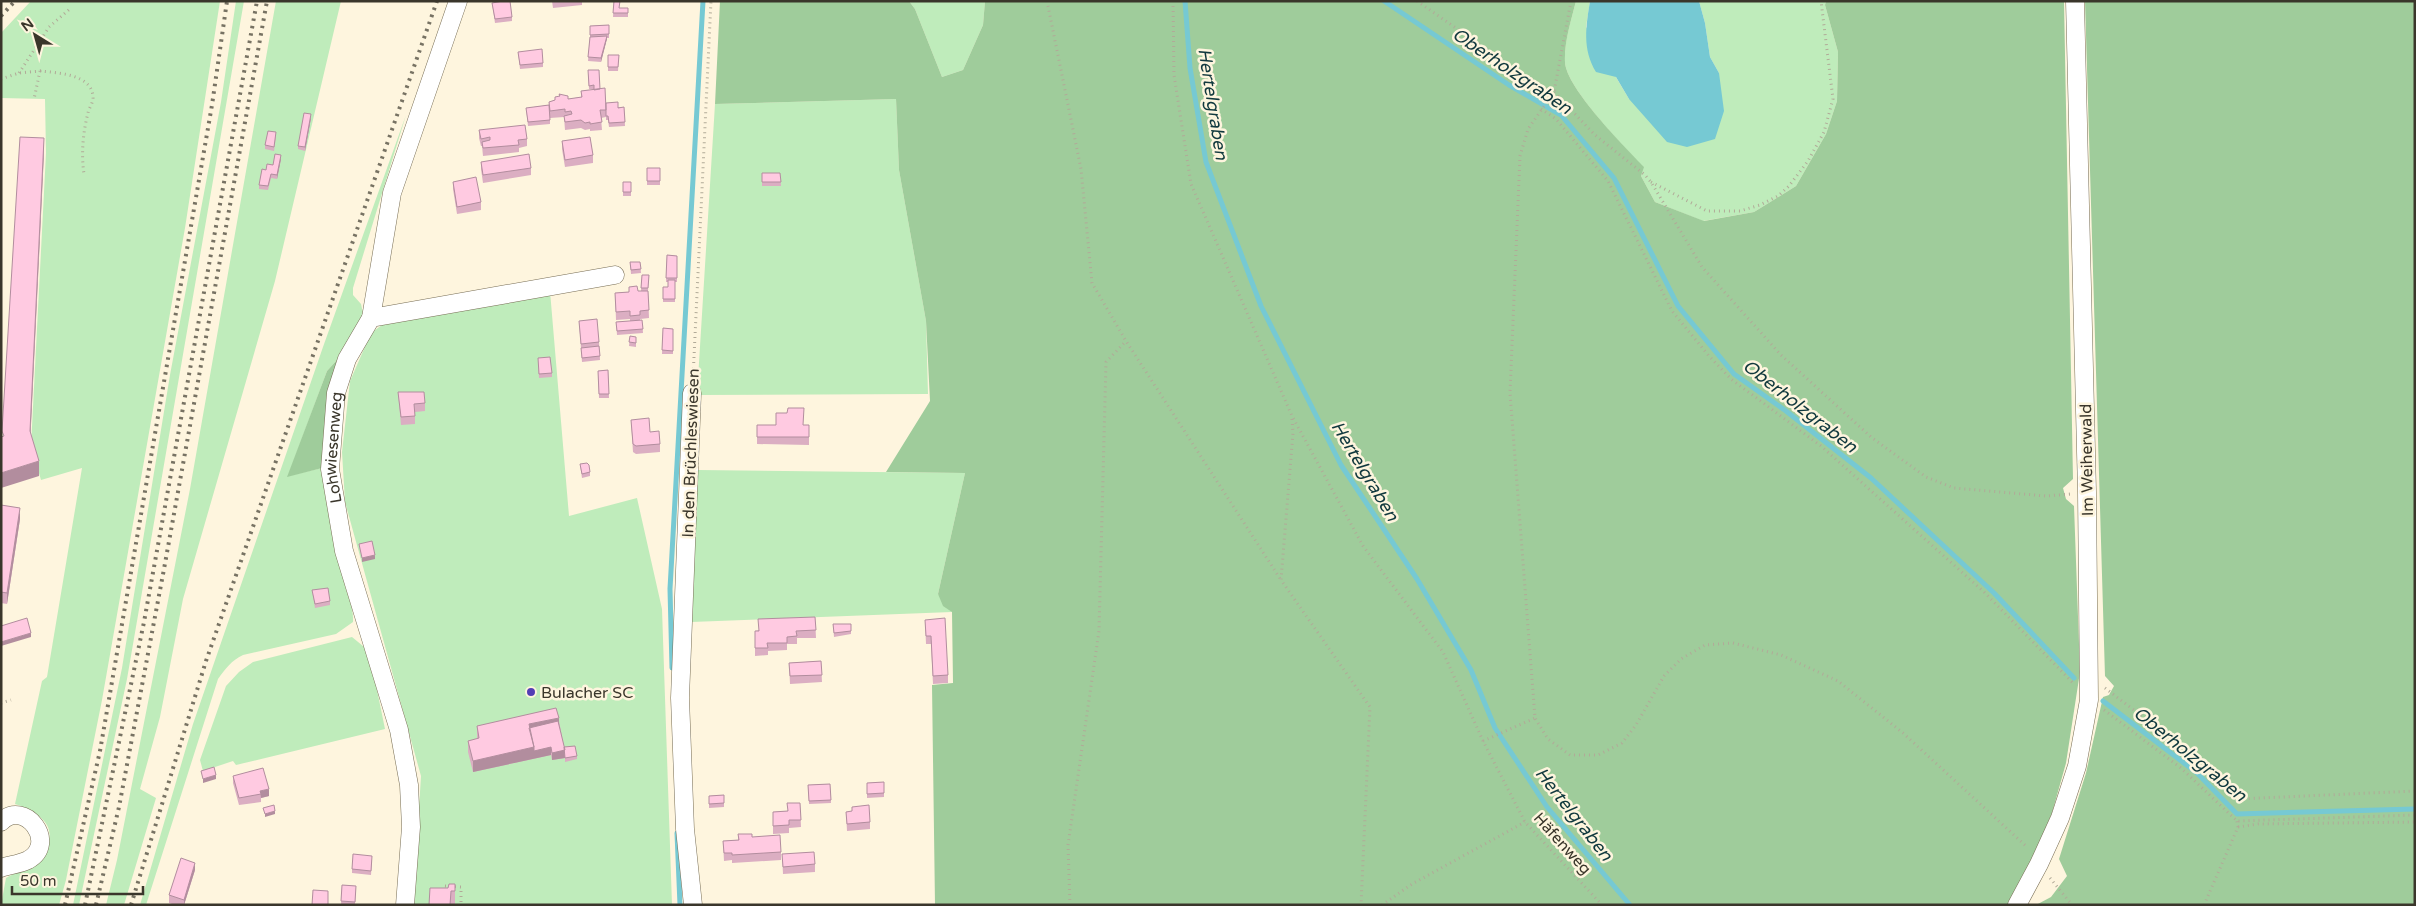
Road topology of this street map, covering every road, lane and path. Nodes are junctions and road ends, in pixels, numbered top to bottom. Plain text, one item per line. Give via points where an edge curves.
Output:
1 (458, 1) edge
2 (710, 1) edge
3 (1047, 1) edge
4 (1172, 1) edge
5 (1417, 1) edge
6 (1572, 1) edge
7 (1821, 1) edge
8 (2075, 1) edge
9 (71, 8) dead end
10 (40, 71) junction
11 (19, 72) junction
12 (1, 79) edge
13 (1554, 92) junction
14 (34, 100) dead end
15 (1542, 108) junction
16 (84, 174) dead end
17 (1651, 182) junction
18 (615, 275) dead end
19 (371, 318) junction
20 (1126, 341) junction
21 (692, 393) joint
22 (1292, 416) junction
23 (2087, 492) junction
24 (1281, 580) junction
25 (2089, 692) junction
26 (11, 700) dead end
27 (1, 703) edge
28 (1534, 718) junction
29 (1483, 741) junction
30 (2415, 791) edge
31 (2415, 815) edge
32 (2, 820) edge
33 (2237, 821) junction
34 (1525, 822) junction
35 (2415, 822) edge
36 (2238, 827) junction
37 (2039, 864) junction
38 (1, 868) edge
39 (445, 886) edge
40 (405, 905) edge
41 (461, 905) edge
42 (693, 905) edge
43 (1070, 905) edge
44 (1361, 905) edge
45 (1382, 905) edge
46 (1602, 905) edge
47 (2017, 905) edge
48 (2072, 905) edge
49 (2204, 905) edge

1 - 19 street, Lohwiesenweg via 392,193
2 - 21 path, In den Brüchleswiesen
3 - 20 path via 1081,169 1092,283
4 - 22 path, Häfenweg via 1174,75 1191,184
5 - 13 path via 1538,85
6 - 13 path
7 - 17 path via 1833,99 1824,132 1789,186 1760,205 1708,212
8 - 23 street, Im Weiherwald
9 - 11 path via 50,27
10 - 11 path
10 - 14 path
10 - 16 path via 76,76 91,88 93,99 82,156
11 - 12 path
13 - 15 path
13 - 17 path via 1595,136
15 - 25 path via 1556,119 1608,181 1672,311 1715,362 1731,379 1821,446 1984,592
15 - 28 path via 1528,129 1520,156 1510,393
17 - 23 path via 1702,267 1780,355 1871,437 1926,477 1963,489 2046,496
18 - 19 street
19 - 40 street, Lohwiesenweg via 347,359 336,393 330,469 344,551 399,730 409,785
20 - 24 path
20 - 43 path via 1106,362 1099,631 1068,845
21 - 42 street, In den Brüchleswiesen via 680,698 685,829
22 - 24 path
22 - 29 path, Häfenweg via 1363,546 1443,652
23 - 25 street, Im Weiherwald
24 - 44 path via 1370,707
25 - 30 path via 2109,690 2222,777 2238,800
25 - 33 path via 2181,768
25 - 37 street, Im Weiherwald via 2077,766 2060,818
26 - 27 path
28 - 29 path
28 - 37 path via 1548,739 1570,755 1598,755 1622,743 1664,676 1681,659 1705,645 1733,643 1781,655 1838,681 1903,734 2018,837
29 - 34 path, Häfenweg
31 - 33 path
32 - 38 street via 24,816 39,830 41,839 35,854 28,860
33 - 36 path
34 - 45 path via 1412,884
34 - 46 path, Häfenweg
35 - 36 path
36 - 49 path
37 - 47 street, Im Weiherwald
37 - 48 path
39 - 41 path via 461,887

